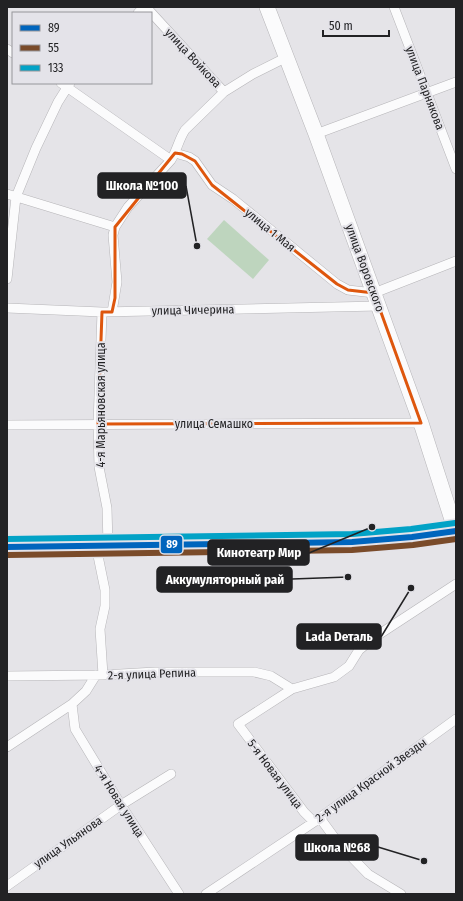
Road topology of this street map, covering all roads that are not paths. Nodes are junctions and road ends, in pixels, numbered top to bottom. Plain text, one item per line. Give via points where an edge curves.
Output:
1 (267, 7) edge
2 (394, 7) edge
3 (152, 15) edge
4 (287, 57) junction
5 (456, 82) edge
6 (66, 84) edge
7 (224, 92) junction
8 (427, 92) junction
9 (316, 134) junction
10 (173, 156) junction
11 (456, 169) edge
12 (11, 195) edge
13 (115, 227) junction
14 (456, 261) edge
15 (7, 279) edge
16 (376, 300) junction
17 (7, 308) edge
18 (102, 312) junction
19 (112, 312) junction
20 (421, 423) junction
21 (98, 424) junction
22 (7, 425) edge
23 (456, 531) edge
24 (7, 546) edge
25 (102, 546) junction
26 (456, 584) edge
27 (99, 675) junction
28 (7, 676) edge
29 (292, 689) junction
30 (72, 704) junction
31 (456, 719) edge
32 (7, 747) edge
33 (171, 774) dead end
34 (121, 806) junction
35 (317, 820) junction
36 (7, 886) edge
37 (179, 894) edge
38 (206, 894) edge
39 (400, 894) edge

1 - 4 main road, улица Воровского
2 - 8 street, улица Парнякова
3 - 7 street, улица Войкова
4 - 7 street
4 - 9 main road, улица Воровского
5 - 8 street
6 - 10 street, улица 1 Мая
6 - 12 street
7 - 10 street via 185,130
8 - 9 street
8 - 11 street, улица Парнякова
9 - 16 main road, улица Воровского
10 - 13 street via 128,207
10 - 16 street, улица 1 Мая via 189,157 195,161 212,185 233,199 337,284
12 - 13 street
12 - 15 street
13 - 19 street via 113,235 117,282
14 - 16 street
16 - 19 street, улица Чичерина
16 - 20 main road, улица Воровского
17 - 18 street, улица Чичерина
18 - 19 street, улица Чичерина
18 - 21 street, 4-я Марьяновская улица
20 - 21 street, улица Семашко
20 - 23 main road, улица Воровского
21 - 22 street, улица Семашко
21 - 25 street, 4-я Марьяновская улица via 100,467 107,508
23 - 25 main road via 352,542
24 - 25 main road
25 - 27 street, 4-я Марьяновская улица via 105,606 100,629
26 - 29 street via 375,637 359,650 349,666 334,677
27 - 28 street, 2-я улица Репина
27 - 29 street, 2-я улица Репина via 254,672 271,676
27 - 30 street
29 - 35 street, 5-я Новая улица via 238,724 296,802
30 - 32 street
30 - 34 street, 4-я Новая улица via 75,729
31 - 35 street, 2-я улица Красной Звезды
33 - 34 street, улица Ульянова
34 - 36 street, улица Ульянова
34 - 37 street, 4-я Новая улица
35 - 38 street, 2-я улица Красной Звезды
35 - 39 street, 5-я Новая улица via 368,874

